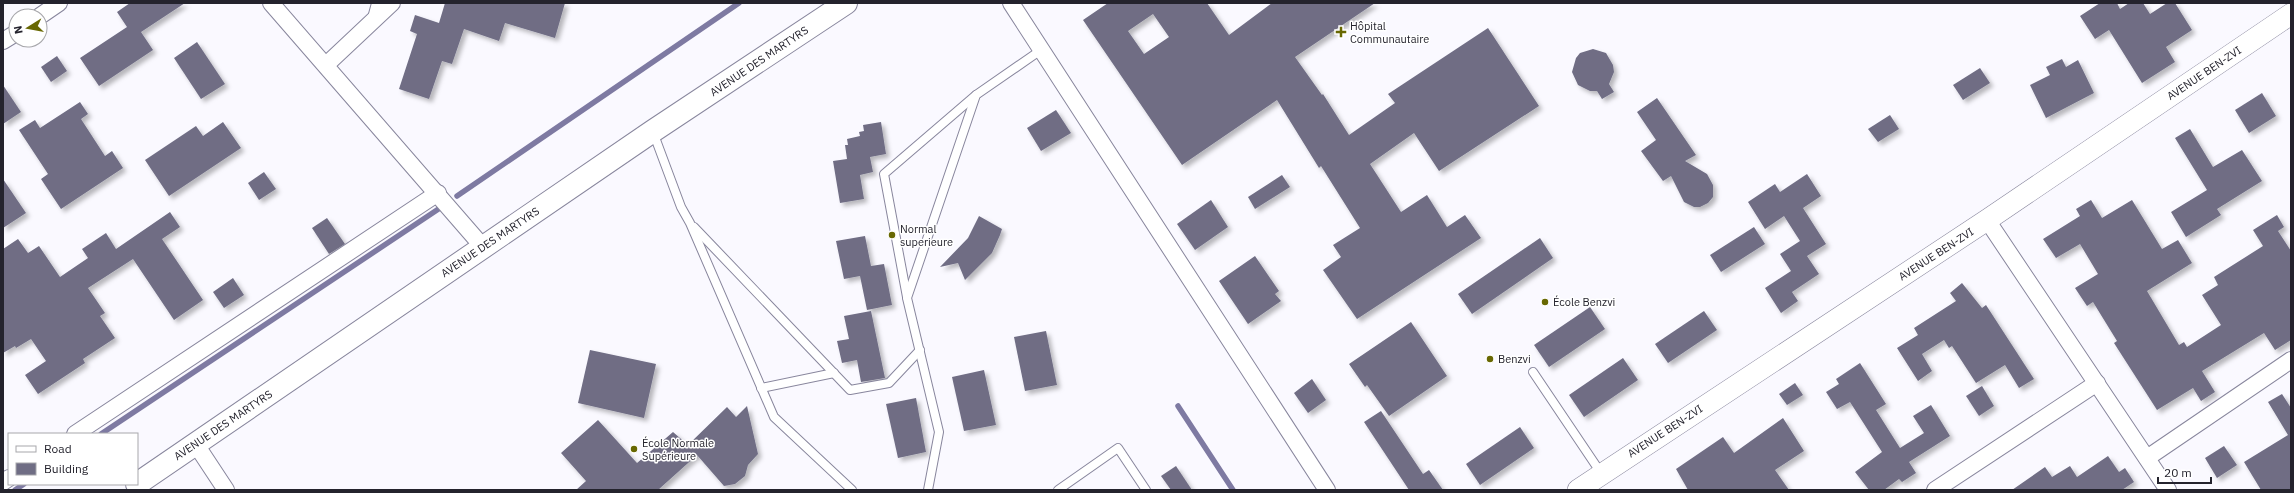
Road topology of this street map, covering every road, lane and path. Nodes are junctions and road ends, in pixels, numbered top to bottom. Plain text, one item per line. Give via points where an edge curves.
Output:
1 (59, 3) edge
2 (271, 3) edge
3 (376, 3) edge
4 (392, 3) edge
5 (846, 3) edge
6 (1011, 3) edge
7 (48, 11) edge
8 (2291, 14) edge
9 (371, 22) junction
10 (1041, 50) junction
11 (326, 65) junction
12 (976, 95) junction
13 (653, 131) junction
14 (438, 193) junction
15 (1987, 220) junction
16 (690, 223) junction
17 (483, 246) junction
18 (907, 298) junction
19 (920, 350) junction
20 (2291, 360) edge
21 (1533, 372) dead end
22 (834, 373) junction
23 (2097, 383) junction
24 (761, 388) junction
25 (77, 433) edge
26 (195, 443) junction
27 (2147, 458) junction
28 (1601, 473) junction
29 (138, 483) edge
30 (226, 490) edge
31 (852, 490) edge
32 (928, 490) edge
33 (1058, 490) edge
34 (1146, 490) edge
35 (1327, 490) edge
36 (1578, 490) edge
37 (1936, 490) edge
38 (2168, 490) edge

1 - 7 street
2 - 11 street
3 - 9 lane
4 - 9 street
5 - 13 main road, AVENUE DES MARTYRS
6 - 10 street
8 - 15 street, AVENUE BEN-ZVI
9 - 11 street
10 - 12 lane
10 - 35 street
11 - 14 street
12 - 18 lane
12 - 18 lane via 884,174
13 - 16 lane via 681,207
13 - 17 main road, AVENUE DES MARTYRS
14 - 17 street
14 - 25 street
15 - 23 street
15 - 28 street, AVENUE BEN-ZVI
16 - 22 lane
16 - 24 lane
17 - 26 main road, AVENUE DES MARTYRS
18 - 19 lane
19 - 22 lane via 889,384 850,390
19 - 32 lane via 940,432
20 - 27 street
21 - 28 lane
22 - 24 lane
23 - 27 street
23 - 37 street
24 - 31 lane via 774,417
26 - 29 main road, AVENUE DES MARTYRS
26 - 30 street
27 - 38 street
28 - 36 street, AVENUE BEN-ZVI
33 - 34 lane via 1118,448

